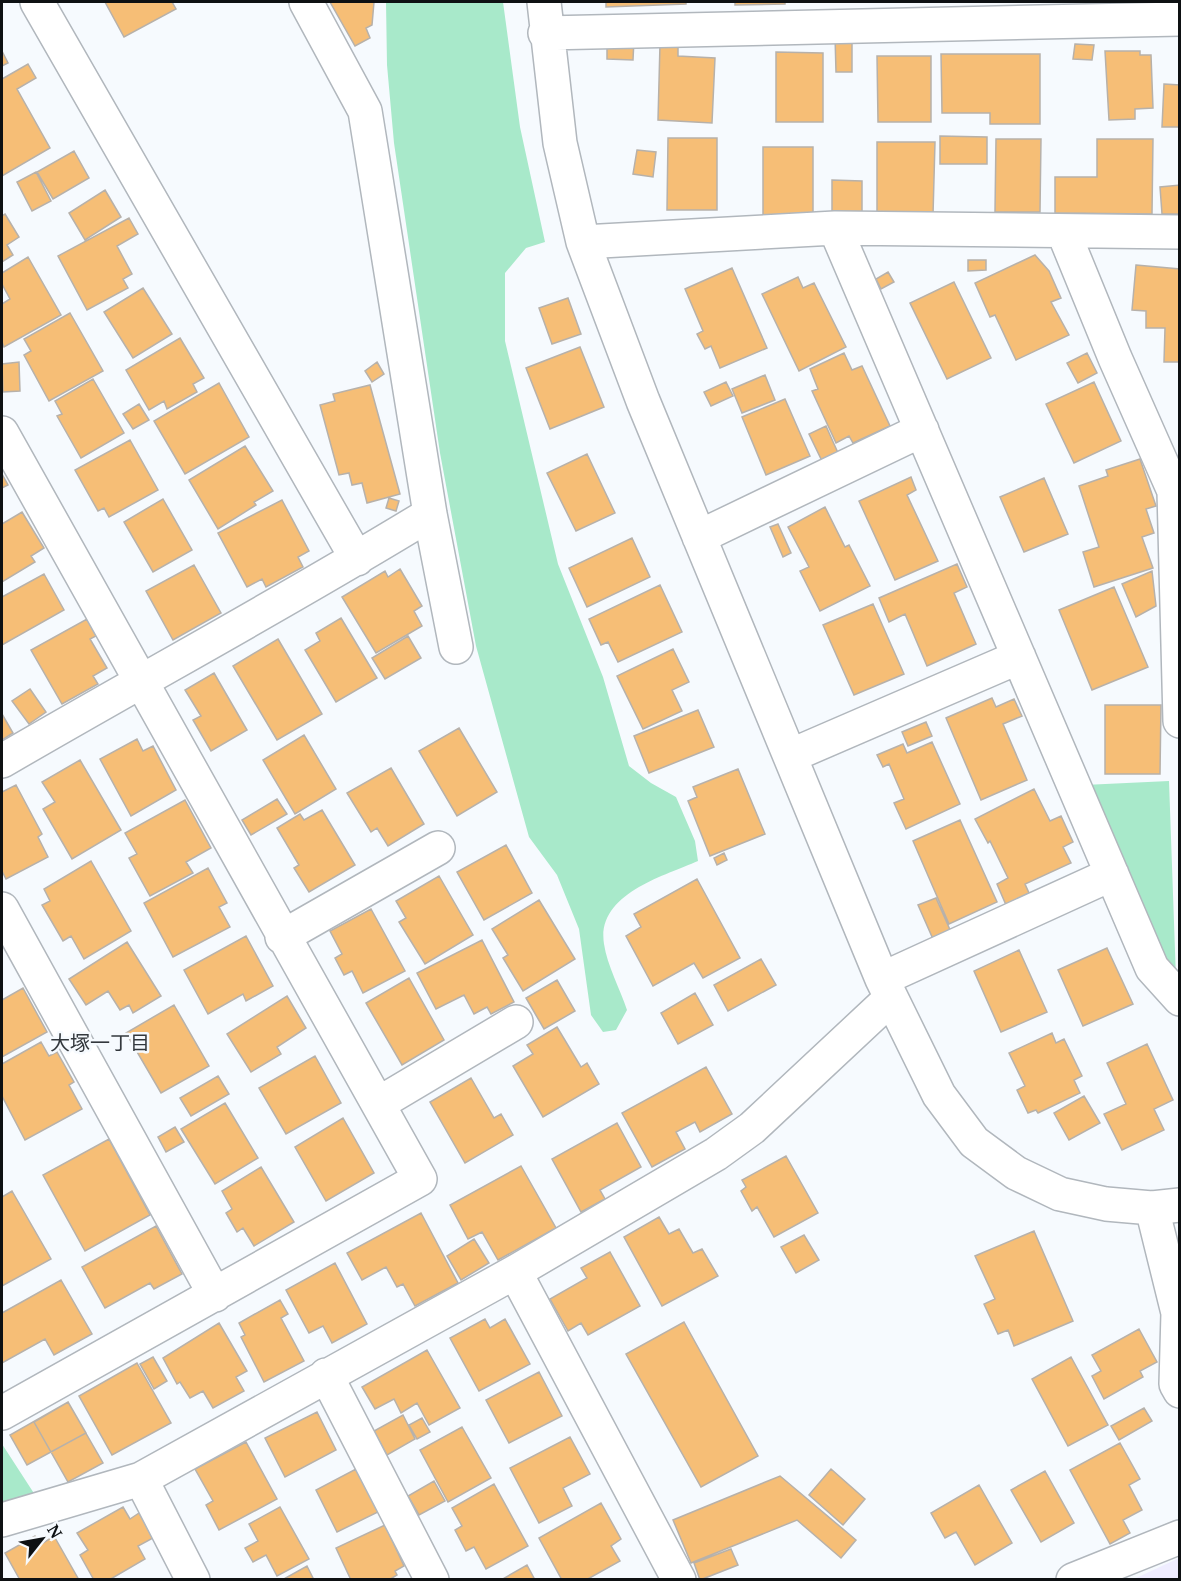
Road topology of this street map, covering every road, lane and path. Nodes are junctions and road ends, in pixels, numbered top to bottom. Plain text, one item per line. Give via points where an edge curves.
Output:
1 (37, 2) edge
2 (306, 2) edge
3 (544, 17) edge
4 (1179, 19) edge
5 (835, 228) junction
6 (1063, 231) junction
7 (1179, 232) edge
8 (583, 242) junction
9 (922, 430) junction
10 (2, 433) edge
11 (1177, 491) edge
12 (430, 514) junction
13 (699, 537) junction
14 (357, 559) junction
15 (456, 647) dead end
16 (1019, 657) junction
17 (141, 679) junction
18 (1179, 721) edge
19 (790, 756) junction
20 (2, 761) edge
21 (438, 848) dead end
22 (1112, 874) junction
23 (2, 909) edge
24 (282, 937) junction
25 (886, 989) junction
26 (1179, 999) edge
27 (516, 1022) dead end
28 (378, 1104) junction
29 (1166, 1206) edge
30 (515, 1272) junction
31 (215, 1295) junction
32 (326, 1376) junction
33 (1179, 1390) edge
34 (2, 1413) edge
35 (141, 1479) junction
36 (2, 1520) edge
37 (1179, 1537) edge
38 (193, 1580) edge
39 (432, 1580) edge
40 (679, 1580) edge
41 (1073, 1580) edge

1 - 14 street
2 - 12 street via 365,111
3 - 4 street
3 - 8 street via 560,143
5 - 6 street
5 - 8 street
5 - 9 street
6 - 7 street
6 - 11 street
8 - 13 street
9 - 13 street
9 - 16 street
10 - 17 street
11 - 18 street
12 - 14 street
12 - 15 street
13 - 19 street
14 - 17 street
16 - 19 street
16 - 22 street
17 - 20 street
17 - 24 street
19 - 25 street
21 - 24 street
22 - 25 street
22 - 26 street via 1152,968
23 - 31 street
24 - 28 street
25 - 29 street via 939,1095 974,1142 1016,1173 1060,1194 1106,1204
25 - 30 street via 743,1134 716,1154
27 - 28 street
28 - 31 street via 420,1179
29 - 33 street via 1178,1313
30 - 32 street
30 - 40 street
31 - 34 street
32 - 35 street
32 - 39 street
35 - 36 street
35 - 38 street
37 - 41 street

